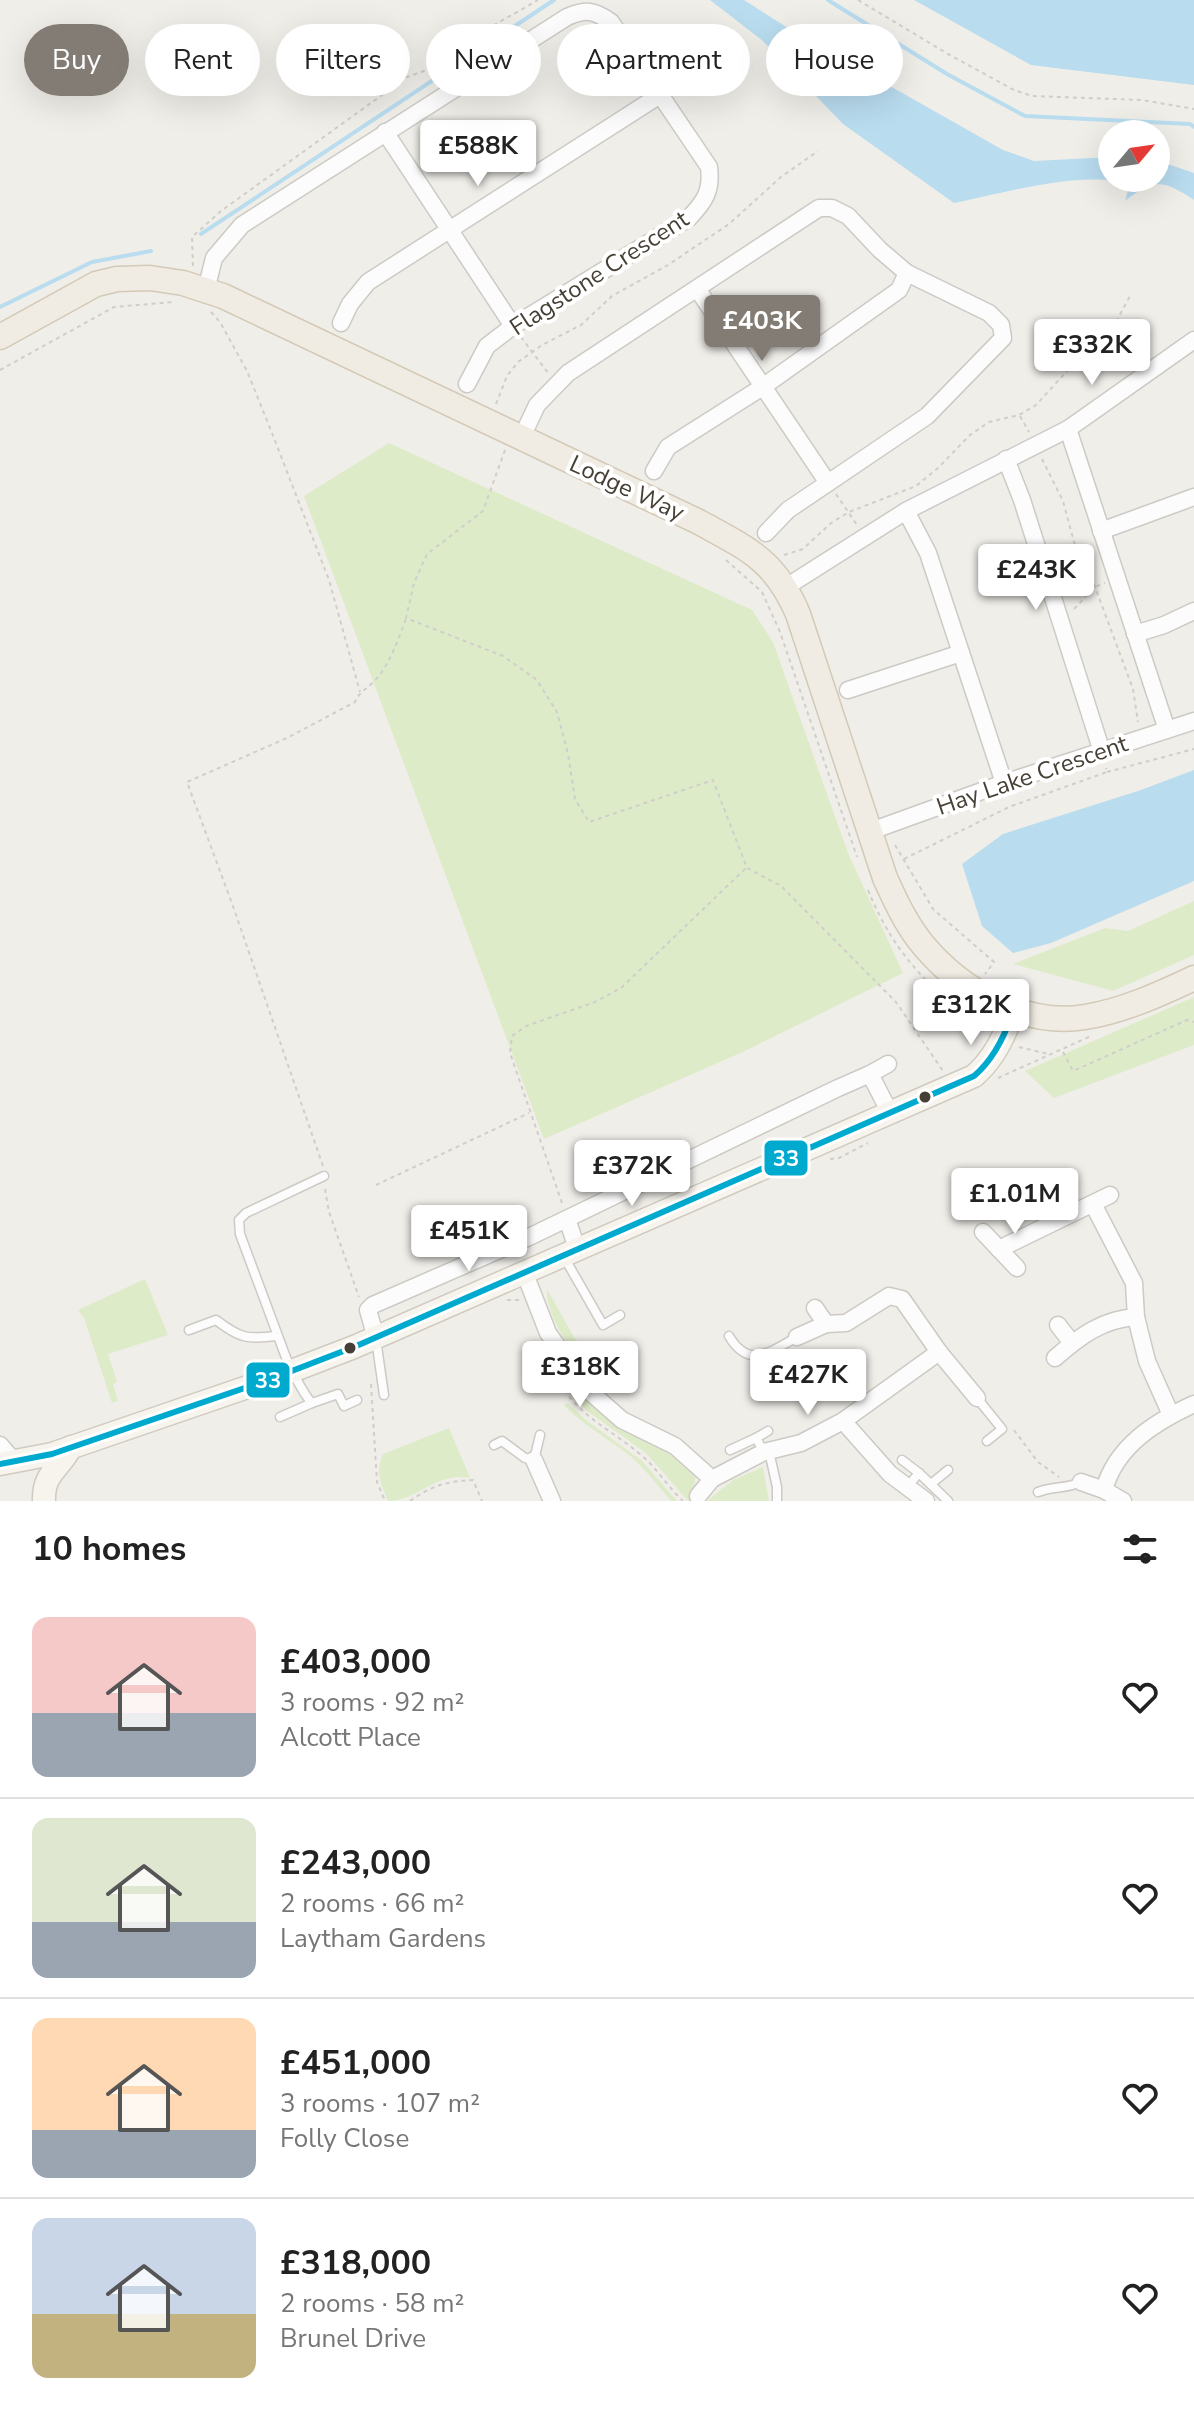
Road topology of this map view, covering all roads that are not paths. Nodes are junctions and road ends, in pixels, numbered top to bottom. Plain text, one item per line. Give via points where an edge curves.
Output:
1 (612, 24) edge
2 (658, 96) edge
3 (661, 96) edge
4 (385, 132) junction
5 (449, 229) junction
6 (907, 273) junction
7 (201, 288) junction
8 (698, 290) junction
9 (341, 323) dead end
10 (513, 326) junction
11 (0, 337) edge
12 (1194, 340) edge
13 (467, 384) dead end
14 (764, 386) junction
15 (1068, 429) junction
16 (513, 443) junction
17 (1006, 459) junction
18 (654, 471) dead end
19 (828, 483) junction
20 (1194, 497) edge
21 (906, 511) junction
22 (1101, 531) junction
23 (766, 533) dead end
24 (786, 587) junction
25 (1194, 611) edge
26 (1135, 634) junction
27 (961, 653) junction
28 (848, 690) dead end
29 (1194, 721) edge
30 (1167, 730) junction
31 (1102, 752) junction
32 (1004, 783) junction
33 (879, 828) junction
34 (1194, 978) edge
35 (1013, 1011) junction
36 (888, 1064) dead end
37 (870, 1074) junction
38 (890, 1113) junction
39 (324, 1176) road end
40 (1110, 1195) dead end
41 (1093, 1204) junction
42 (567, 1219) junction
43 (983, 1232) dead end
44 (999, 1249) junction
45 (571, 1254) junction
46 (1017, 1268) dead end
47 (525, 1274) junction
48 (815, 1308) dead end
49 (620, 1315) dead end
50 (1136, 1317) junction
51 (826, 1324) junction
52 (1058, 1325) dead end
53 (189, 1330) dead end
54 (277, 1336) junction
55 (729, 1336) dead end
56 (797, 1337) joint
57 (376, 1338) junction
58 (1072, 1343) junction
59 (939, 1352) junction
60 (1055, 1358) dead end
61 (291, 1371) junction
62 (384, 1395) dead end
63 (977, 1398) joint
64 (357, 1400) dead end
65 (312, 1403) junction
66 (1194, 1404) edge
67 (1171, 1415) junction
68 (280, 1417) dead end
69 (843, 1421) junction
70 (768, 1431) dead end
71 (540, 1435) dead end
72 (987, 1441) dead end
73 (494, 1445) dead end
74 (71, 1447) junction
75 (763, 1447) junction
76 (730, 1450) dead end
77 (5, 1457) edge
78 (534, 1460) junction
79 (902, 1460) dead end
80 (948, 1470) dead end
81 (919, 1473) junction
82 (712, 1479) junction
83 (1081, 1482) joint
84 (907, 1487) junction
85 (1104, 1490) junction
86 (1038, 1492) dead end
87 (928, 1493) edge
88 (698, 1496) dead end
89 (35, 1501) edge
90 (44, 1501) edge
91 (552, 1501) edge
92 (777, 1501) edge
93 (948, 1501) edge
94 (1123, 1501) edge

1 - 4 street, Flagstone Crescent via 585,10 567,17
2 - 5 street
3 - 10 street, Flagstone Crescent via 709,167 711,187 703,203 689,218
4 - 5 street
4 - 7 street, Flagstone Crescent via 242,225 214,258
5 - 9 street via 368,282
5 - 10 street
6 - 8 street via 848,216 819,208
6 - 14 street via 899,290
6 - 19 street via 989,313 1001,325 1003,338 927,416
7 - 11 main road, Lodge Way via 150,278 96,284
7 - 16 main road, Lodge Way via 421,388
8 - 14 street
8 - 16 street via 568,373 537,405
10 - 13 street, Flagstone Crescent via 487,346
12 - 15 street
14 - 18 street via 668,447
14 - 19 street
15 - 17 street
15 - 22 street
16 - 24 main road, Lodge Way via 699,522 754,552
17 - 21 street
17 - 31 street
19 - 23 street via 788,510
20 - 22 street
21 - 24 street
21 - 27 street via 928,553
22 - 26 street
24 - 33 main road, Lodge Way
25 - 26 street
26 - 30 street
27 - 28 street
27 - 32 street
29 - 30 street, Hay Lake Crescent
30 - 31 street, Hay Lake Crescent
31 - 32 street, Hay Lake Crescent
32 - 33 street, Hay Lake Crescent
33 - 35 main road, Lodge Way via 885,878 923,945 944,967
34 - 35 main road via 1082,1018
35 - 38 main road via 1001,1041 974,1076
36 - 37 street
37 - 38 street
37 - 42 street
38 - 45 main road
39 - 54 lane via 239,1220
40 - 41 street
41 - 44 street
41 - 50 street via 1134,1283
42 - 45 street
42 - 57 street via 373,1305 368,1310
43 - 44 street
44 - 46 street
45 - 47 main road
45 - 49 lane via 603,1325
47 - 57 main road
47 - 82 street via 548,1333 589,1391 622,1420 675,1446
48 - 51 street
50 - 58 street via 1103,1323
50 - 67 street via 1147,1361
51 - 56 street
51 - 59 street via 846,1323 889,1296 902,1299
52 - 58 street
53 - 54 lane via 216,1320 236,1336
54 - 61 lane
55 - 56 lane via 748,1356 767,1354
57 - 61 main road
57 - 62 lane
58 - 60 street
59 - 63 street
59 - 69 street
61 - 65 lane
61 - 74 main road
63 - 72 lane via 1002,1429
64 - 65 lane via 344,1406 338,1394
65 - 68 lane
66 - 67 street
67 - 85 street via 1137,1438 1110,1468
69 - 75 street via 801,1443
69 - 84 street
70 - 75 lane
71 - 78 lane
73 - 78 lane via 502,1441
74 - 77 main road
74 - 90 main road via 50,1473
75 - 76 lane
75 - 82 street
75 - 92 lane
77 - 89 main road
78 - 91 street
79 - 81 lane
80 - 87 lane
81 - 84 lane
81 - 87 lane
82 - 88 street
83 - 85 street
83 - 86 lane
84 - 87 street
85 - 94 street
87 - 93 lane

